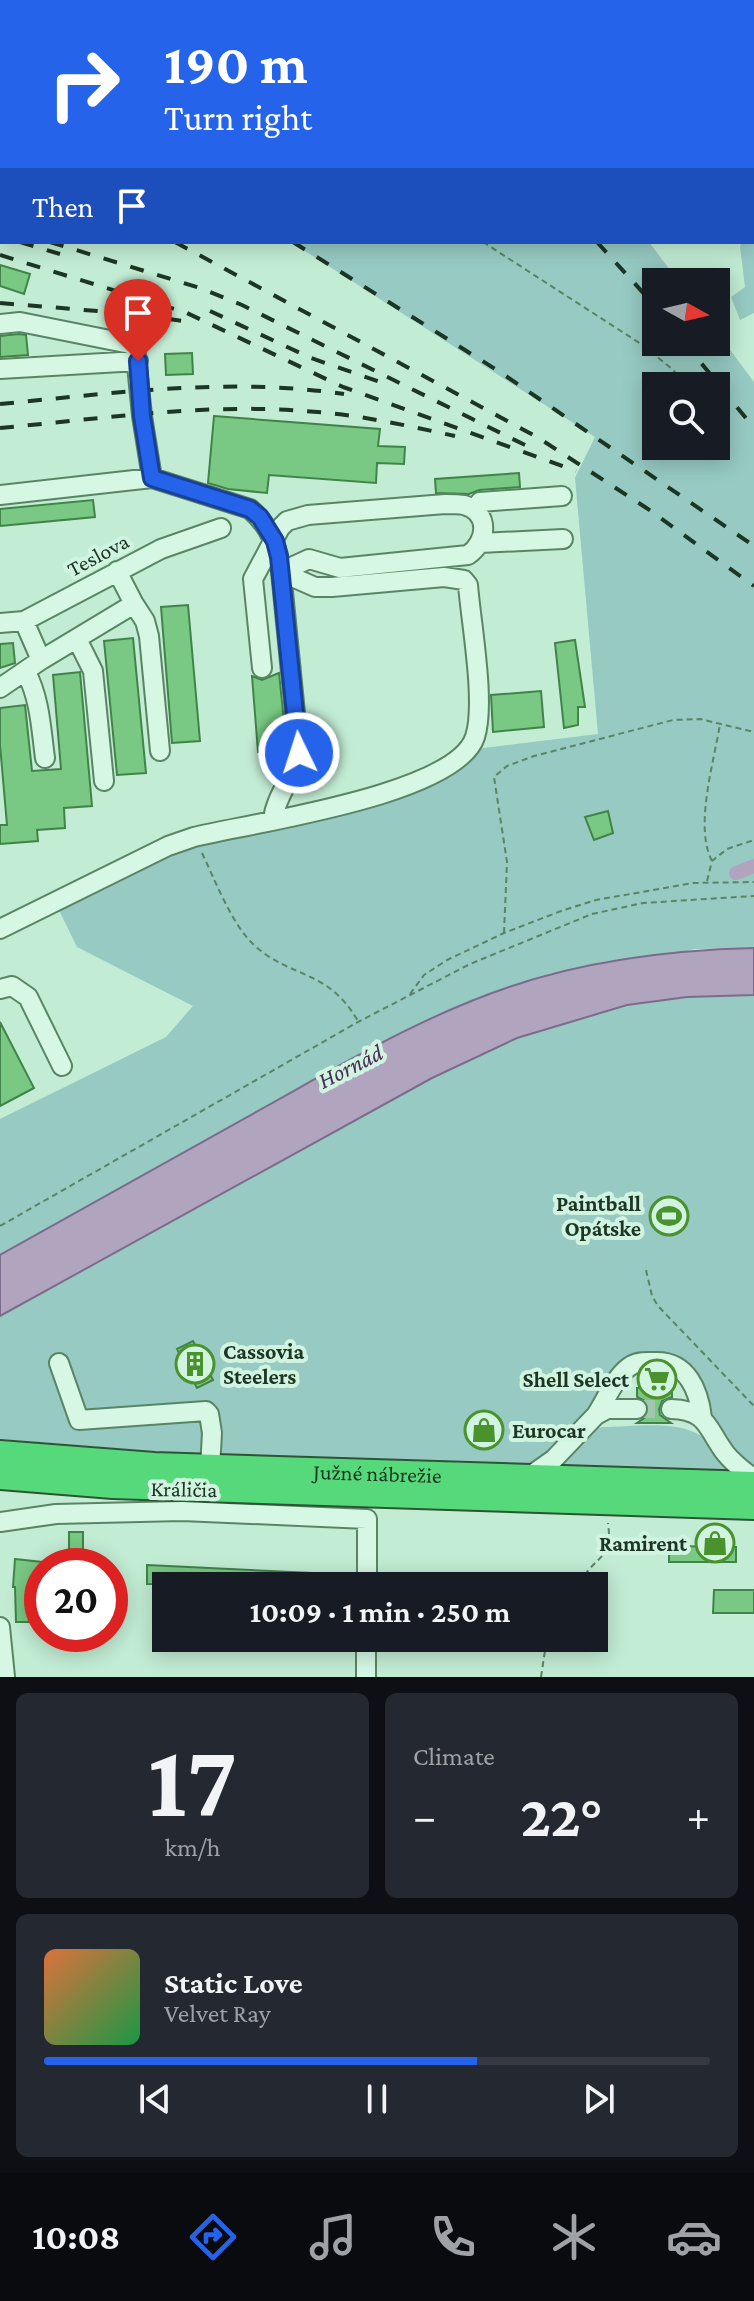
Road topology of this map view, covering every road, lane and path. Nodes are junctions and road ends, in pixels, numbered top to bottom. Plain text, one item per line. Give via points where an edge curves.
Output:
1 (486, 244) edge
2 (0, 324) edge
3 (138, 361) junction
4 (0, 369) edge
5 (675, 372) edge
6 (152, 478) junction
7 (0, 495) edge
8 (562, 496) dead end
9 (474, 510) junction
10 (221, 528) dead end
11 (563, 539) dead end
12 (275, 541) junction
13 (480, 543) junction
14 (117, 571) junction
15 (281, 572) junction
16 (134, 604) junction
17 (24, 621) junction
18 (0, 623) edge
19 (77, 639) junction
20 (34, 666) junction
21 (262, 668) dead end
22 (0, 688) edge
23 (720, 723) junction
24 (754, 732) edge
25 (160, 751) dead end
26 (45, 758) dead end
27 (104, 781) dead end
28 (273, 819) junction
29 (194, 837) junction
30 (754, 840) edge
31 (712, 861) junction
32 (707, 882) junction
33 (754, 882) edge
34 (754, 896) edge
35 (0, 929) edge
36 (504, 933) junction
37 (0, 989) edge
38 (409, 995) junction
39 (358, 1022) junction
40 (62, 1066) dead end
41 (0, 1226) edge
42 (646, 1270) dead end
43 (59, 1363) dead end
44 (754, 1406) edge
45 (637, 1409) tunnel mouth
46 (671, 1409) tunnel mouth
47 (596, 1415) junction
48 (702, 1418) junction
49 (0, 1454) edge
50 (210, 1468) junction
51 (0, 1476) edge
52 (527, 1478) junction
53 (754, 1479) edge
54 (754, 1485) edge
55 (754, 1506) edge
56 (607, 1517) dead end
57 (0, 1522) edge
58 (367, 1572) edge
59 (587, 1572) edge
60 (0, 1627) edge
61 (366, 1652) edge
62 (545, 1652) edge
63 (5, 1677) edge
64 (366, 1677) edge
65 (541, 1677) edge

1 - 5 path via 641,344
2 - 3 street via 20,322 135,345
3 - 4 street
3 - 6 street
6 - 7 street
6 - 12 street via 250,509
8 - 9 street via 480,502
9 - 12 street via 445,504 308,515 287,521
9 - 13 street via 484,529
10 - 14 street, Teslova
11 - 13 street
12 - 15 street
12 - 21 street via 253,579
13 - 15 street via 468,555 340,568 309,559
14 - 16 street
14 - 17 street, Teslova
15 - 28 street via 299,753
15 - 28 street via 315,587 464,580 478,721 467,750 442,770 388,793
16 - 19 street
16 - 25 street via 149,636
17 - 18 street, Teslova
17 - 20 street
19 - 20 street
19 - 27 street via 93,671
20 - 22 street
20 - 26 street
23 - 24 path
23 - 31 path via 705,820
23 - 36 path via 673,720 534,756 494,777 507,862
28 - 29 street
29 - 35 street
29 - 39 path via 254,946 335,991
30 - 31 path via 727,849
31 - 32 path
32 - 33 path
32 - 36 path via 596,900
34 - 38 path via 643,903 592,914
36 - 38 path via 424,975
37 - 40 street via 12,986 28,997
38 - 39 path
39 - 41 path
42 - 44 path via 658,1306
43 - 50 street via 79,1420 206,1411 212,1433
45 - 47 street via 607,1409
46 - 48 street
47 - 48 street via 632,1365 670,1362 687,1374
47 - 52 street via 554,1459
48 - 53 street via 723,1451
49 - 50 highway, Južné nábrežie
50 - 52 highway, Južné nábrežie
51 - 55 highway, Južné nábrežie via 113,1485
52 - 54 highway, Južné nábrežie
56 - 59 path via 606,1555
57 - 58 street, Králičia via 56,1514 182,1511 367,1519
60 - 63 street
61 - 64 street
62 - 65 path

